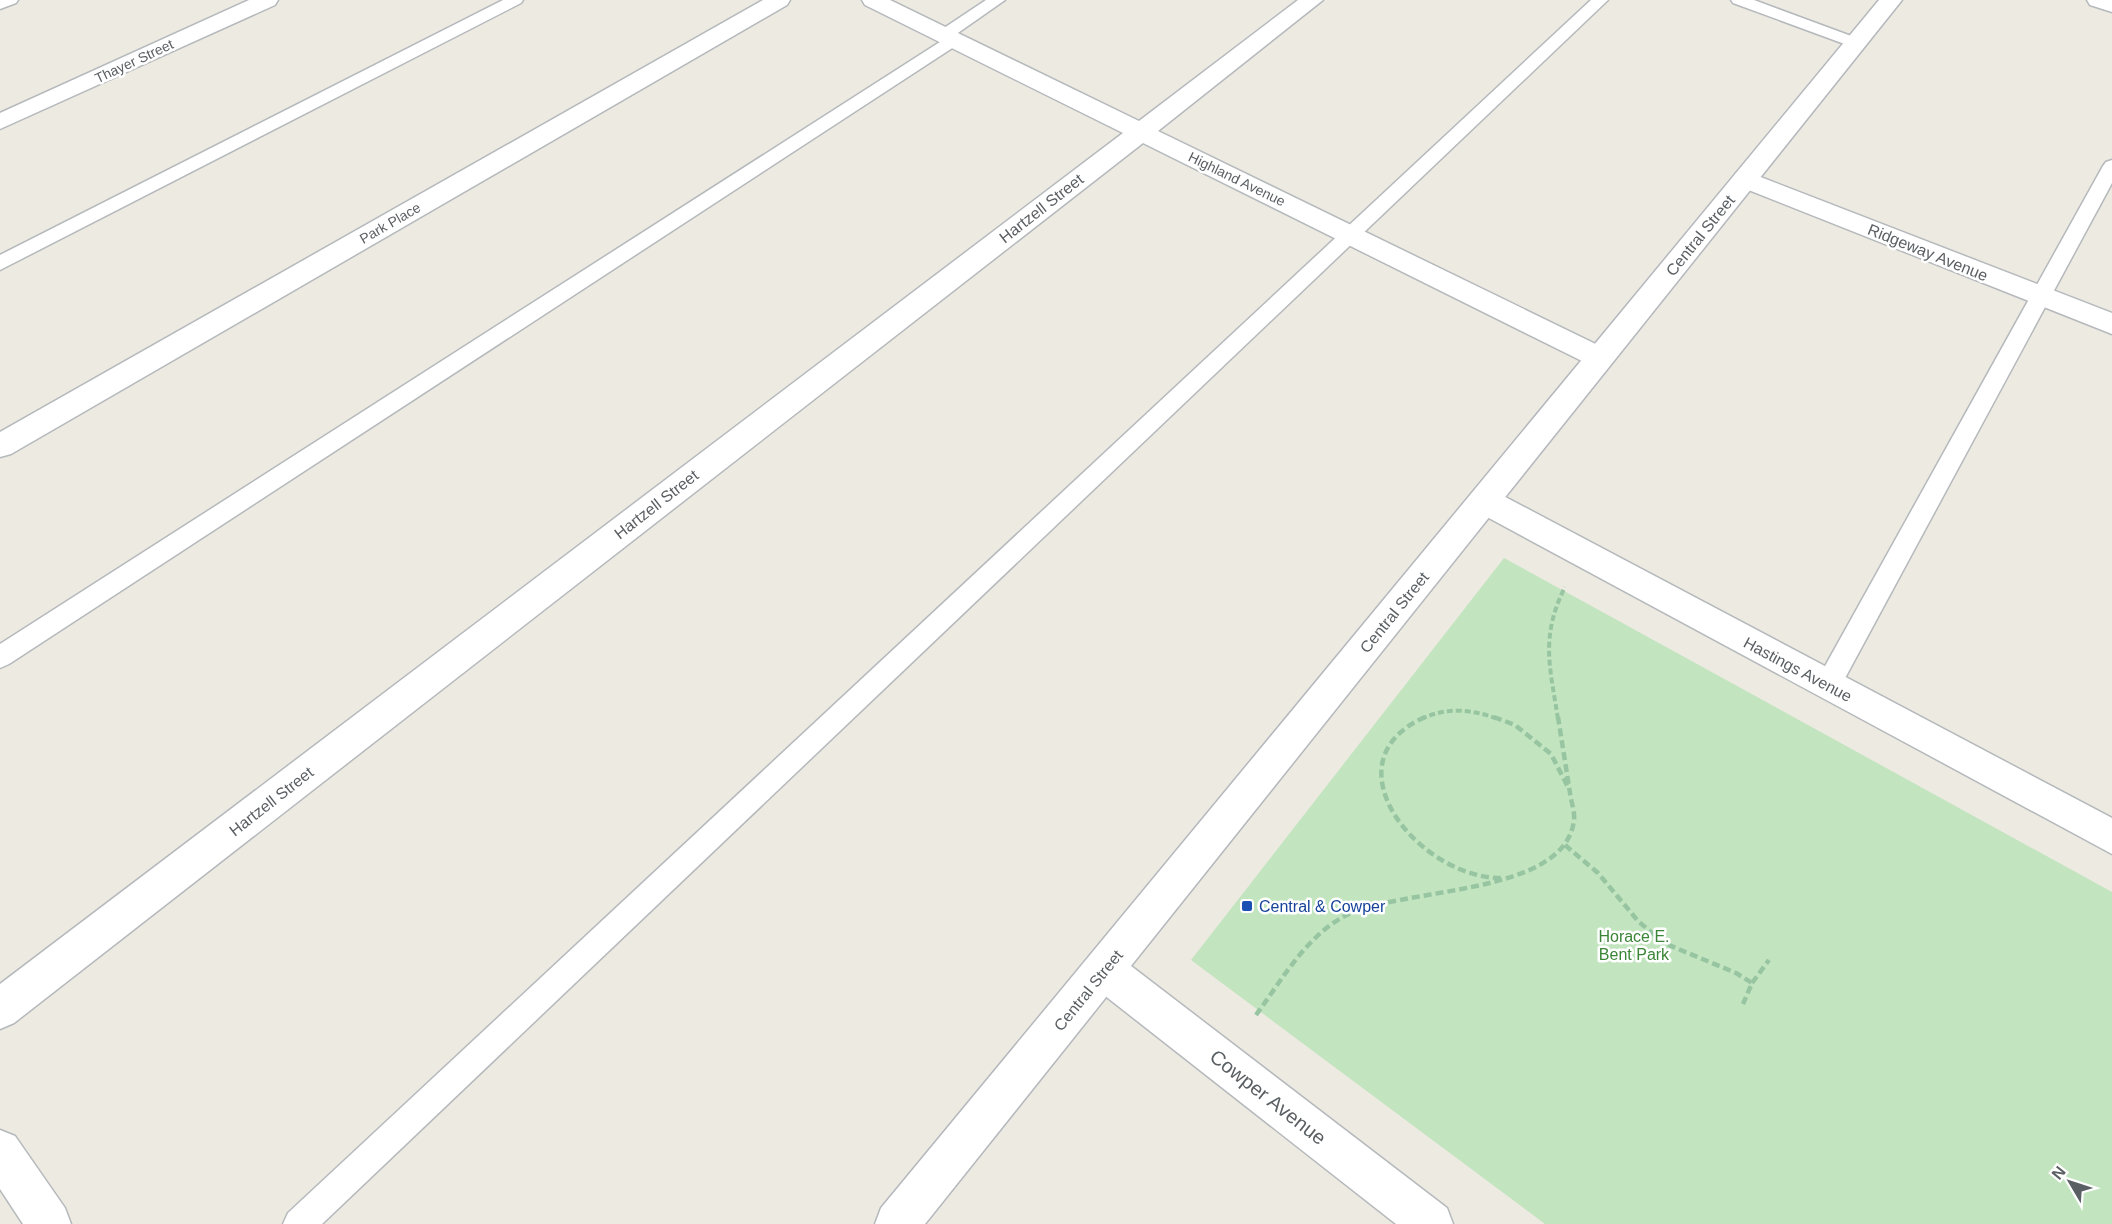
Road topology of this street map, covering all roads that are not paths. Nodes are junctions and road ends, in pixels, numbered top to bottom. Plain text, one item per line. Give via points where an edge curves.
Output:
1 (10, 0) edge
2 (267, 0) edge
3 (515, 0) edge
4 (779, 0) edge
5 (873, 0) edge
6 (997, 0) edge
7 (1312, 0) edge
8 (1600, 0) edge
9 (1739, 0) edge
10 (1891, 0) edge
11 (2098, 0) edge
12 (0, 4) edge
13 (2112, 4) edge
14 (949, 37) junction
15 (1856, 43) junction
16 (0, 122) edge
17 (1141, 132) junction
18 (2112, 166) edge
19 (1745, 179) junction
20 (1351, 236) junction
21 (0, 263) edge
22 (2041, 296) junction
23 (2112, 324) edge
24 (1600, 358) junction
25 (0, 446) edge
26 (1485, 501) junction
27 (0, 657) edge
28 (1828, 685) junction
29 (2112, 837) edge
30 (1104, 970) junction
31 (0, 1009) edge
32 (0, 1151) edge
33 (49, 1224) edge
34 (299, 1224) edge
35 (897, 1224) edge
36 (1431, 1224) edge

1 - 12 lane
2 - 16 street, Thayer Street
3 - 21 lane
4 - 25 street, Park Place
5 - 14 street, Highland Avenue
6 - 14 lane
7 - 17 street, Hartzell Street
8 - 20 lane
9 - 15 lane
10 - 15 street, Central Street
11 - 13 street
14 - 17 street, Highland Avenue
14 - 27 lane
15 - 19 street, Central Street
17 - 20 street, Highland Avenue
17 - 31 street, Hartzell Street
18 - 22 lane
19 - 22 street, Ridgeway Avenue
19 - 24 street, Central Street
20 - 24 street, Highland Avenue
20 - 34 lane
22 - 23 street, Ridgeway Avenue
22 - 28 lane
24 - 26 street, Central Street
26 - 28 street, Hastings Avenue
26 - 30 street, Central Street
28 - 29 street, Hastings Avenue
30 - 35 street, Central Street
30 - 36 street, Cowper Avenue
32 - 33 street

